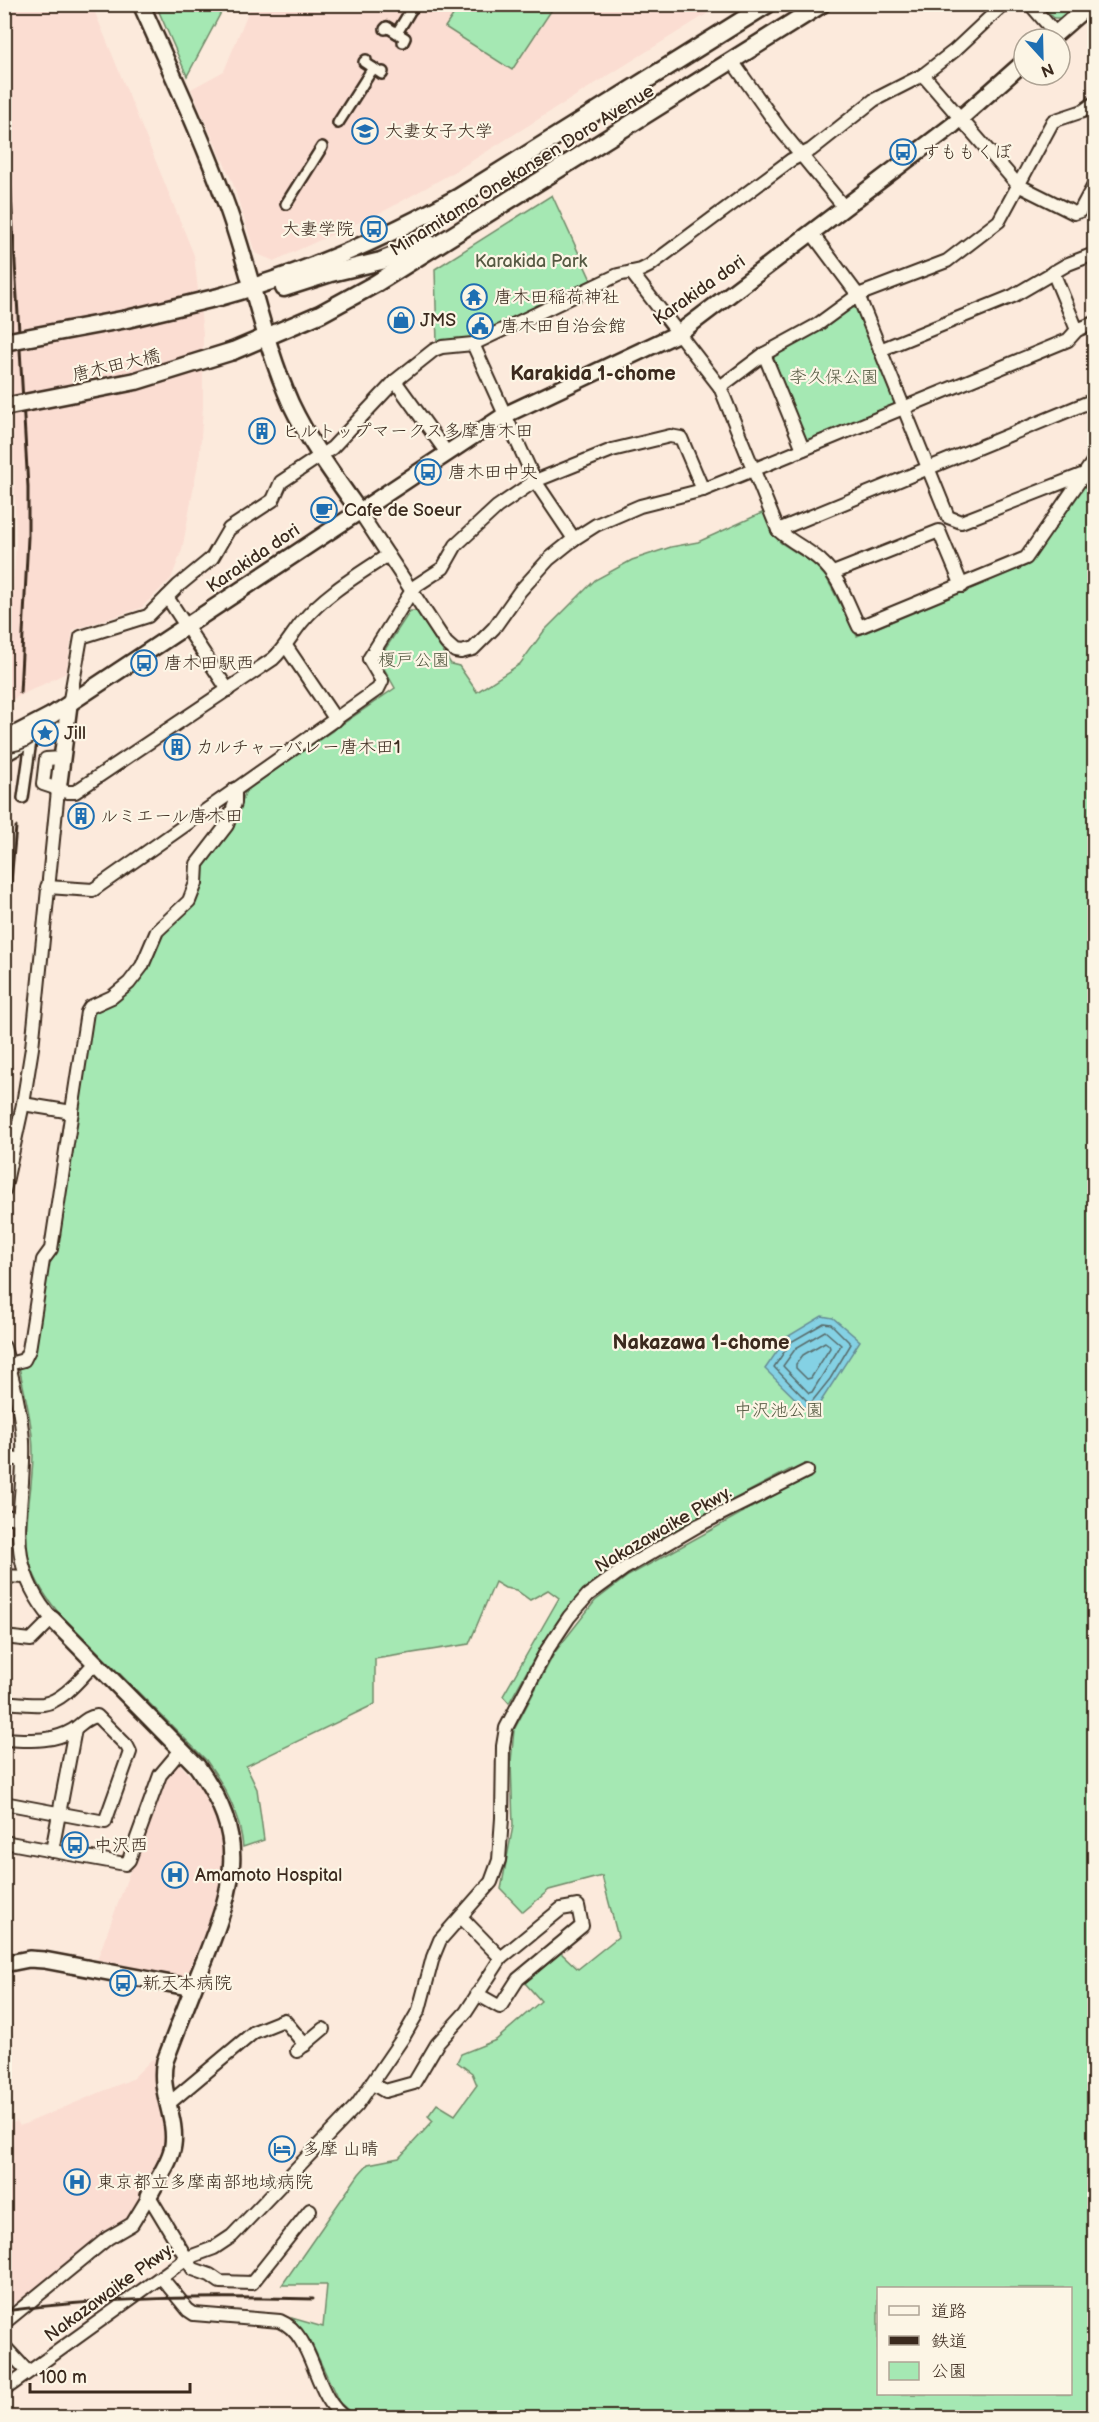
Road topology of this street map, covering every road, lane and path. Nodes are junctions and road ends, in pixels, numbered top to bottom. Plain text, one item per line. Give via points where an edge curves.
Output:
1 (141, 4) edge
2 (768, 4) edge
3 (822, 4) edge
4 (1004, 4) edge
5 (1030, 4) edge
6 (1090, 4) edge
7 (412, 9) edge
8 (1046, 27) edge
9 (1064, 27) edge
10 (385, 30) dead end
11 (397, 33) junction
12 (403, 42) dead end
13 (366, 60) dead end
14 (732, 61) junction
15 (373, 68) junction
16 (383, 72) dead end
17 (1012, 73) edge
18 (923, 75) junction
19 (1095, 104) edge
20 (961, 118) junction
21 (338, 123) dead end
22 (322, 147) dead end
23 (801, 155) junction
24 (1018, 185) junction
25 (1095, 185) edge
26 (286, 204) dead end
27 (844, 207) junction
28 (475, 222) junction
29 (812, 232) junction
30 (1095, 254) edge
31 (631, 272) junction
32 (1053, 272) junction
33 (252, 287) junction
34 (858, 295) junction
35 (1095, 323) edge
36 (1077, 330) junction
37 (679, 333) junction
38 (268, 338) junction
39 (4, 342) edge
40 (472, 344) junction
41 (880, 350) junction
42 (233, 351) joint
43 (764, 354) junction
44 (395, 381) junction
45 (720, 387) junction
46 (1095, 400) edge
47 (4, 407) edge
48 (903, 407) junction
49 (505, 415) junction
50 (803, 449) junction
51 (447, 453) junction
52 (321, 457) junction
53 (1095, 460) edge
54 (753, 470) junction
55 (928, 470) junction
56 (1085, 474) junction
57 (535, 481) junction
58 (703, 490) junction
59 (358, 512) junction
60 (778, 530) junction
61 (574, 539) junction
62 (388, 555) junction
63 (833, 573) junction
64 (962, 586) junction
65 (411, 592) junction
66 (167, 597) junction
67 (186, 627) junction
68 (286, 646) junction
69 (228, 690) junction
70 (58, 718) junction
71 (336, 720) junction
72 (4, 740) edge
73 (31, 742) junction
74 (4, 746) edge
75 (4, 757) edge
76 (235, 789) junction
77 (58, 790) junction
78 (23, 798) dead end
79 (47, 887) junction
80 (23, 1104) junction
81 (72, 1112) junction
82 (4, 1191) edge
83 (4, 1347) edge
84 (9, 1364) junction
85 (4, 1457) edge
86 (23, 1460) junction
87 (807, 1471) dead end
88 (11, 1517) edge
89 (4, 1576) edge
90 (26, 1577) junction
91 (52, 1619) junction
92 (4, 1637) edge
93 (95, 1663) junction
94 (4, 1702) edge
95 (75, 1729) junction
96 (4, 1739) edge
97 (181, 1750) junction
98 (4, 1803) edge
99 (60, 1815) junction
100 (4, 1842) edge
101 (52, 1851) junction
102 (461, 1917) junction
103 (501, 1958) junction
104 (4, 1964) edge
105 (194, 1988) junction
106 (477, 1994) junction
107 (323, 2029) dead end
108 (373, 2084) junction
109 (167, 2104) junction
110 (149, 2196) junction
111 (310, 2210) dead end
112 (187, 2258) junction
113 (161, 2277) junction
114 (4, 2323) edge
115 (4, 2346) edge
116 (28, 2372) junction
117 (4, 2390) edge
118 (346, 2418) edge

1 - 33 street via 207,153
2 - 33 main road, Minamitama Onekansen Doro Avenue via 459,197 346,253
3 - 14 main road, Minamitama Onekansen Doro Avenue
4 - 18 street
5 - 8 street
6 - 9 street
7 - 11 street
10 - 11 street via 387,27
11 - 12 street via 405,39
13 - 15 street
14 - 23 street
14 - 28 main road, Minamitama Onekansen Doro Avenue
15 - 16 street
15 - 21 street
17 - 20 street, Karakida dori
18 - 20 street
18 - 23 street via 874,100
19 - 24 street via 1053,121
20 - 24 street
20 - 27 street, Karakida dori
22 - 26 street
23 - 27 street
23 - 31 street via 649,266
24 - 25 street via 1074,213 1080,211
24 - 34 street via 999,221 946,261
27 - 29 street, Karakida dori
28 - 33 main road via 370,264 271,292
28 - 38 main road, Minamitama Onekansen Doro Avenue via 344,302
29 - 34 street
29 - 37 street, Karakida dori
30 - 32 street
31 - 37 street
31 - 40 street
32 - 36 street
32 - 41 street via 1013,296
33 - 38 street
33 - 39 main road, Minamitama Onekansen Doro Avenue, bridge via 127,319
34 - 41 street
34 - 43 street via 817,325
35 - 36 street
36 - 48 street via 1068,340
37 - 45 street
37 - 49 street, Karakida dori
38 - 42 main road, Minamitama Onekansen Doro Avenue
38 - 52 street via 291,403
40 - 44 street via 434,350
40 - 49 street
41 - 48 street
42 - 47 main road, 唐木田大橋, bridge via 136,381
43 - 45 street
43 - 50 street
44 - 51 street
44 - 52 street
45 - 54 street
46 - 55 street
48 - 50 street
48 - 55 street
49 - 51 street, Karakida dori
49 - 57 street
50 - 54 street
51 - 59 street, Karakida dori
52 - 59 street
52 - 66 street via 281,482 273,500 229,529 212,558
53 - 56 street
54 - 58 street
54 - 60 street
55 - 56 street via 948,517 961,522
55 - 60 street
56 - 64 street via 1026,558
57 - 58 street via 612,450 670,436 681,438
57 - 61 street
57 - 65 street via 497,507 456,545 443,568
58 - 61 street via 640,506
59 - 62 street
59 - 67 street, Karakida dori
60 - 63 street
61 - 65 street via 549,559 494,628 466,652 455,651 446,643
62 - 65 street
62 - 68 street via 335,591 302,621
63 - 64 street via 859,627
63 - 64 street via 939,531
65 - 71 street via 369,659 382,681 378,689
66 - 67 street
66 - 70 street via 148,616 81,637
67 - 69 street
67 - 70 street, Karakida dori
68 - 69 street
68 - 71 street
69 - 77 street via 75,792
70 - 72 street, Karakida dori, bridge
70 - 73 street
70 - 74 street, bridge via 14,746
70 - 77 street via 62,758
71 - 76 street
73 - 75 street
73 - 78 street
76 - 79 street via 93,890
76 - 81 street via 235,803 227,825 197,864 196,883 189,901 157,931 142,966 129,983 87,1012
77 - 79 street
79 - 80 street via 39,992
80 - 81 street
80 - 82 street
81 - 84 street via 51,1249 43,1260 28,1356
83 - 84 street
84 - 86 street via 22,1428
85 - 86 street
86 - 88 street
87 - 102 street, Nakazawaike Pkwy. via 699,1525 625,1568 588,1595 569,1617 506,1728 496,1871 486,1890
88 - 90 street
89 - 90 street
90 - 91 street
91 - 92 street via 31,1640
91 - 93 street
93 - 94 street via 55,1700 37,1704
93 - 97 street
95 - 96 street via 50,1739
95 - 99 street
95 - 99 street via 89,1717 97,1716 130,1752 105,1822
97 - 101 street via 160,1775 125,1864
97 - 105 street via 213,1787 232,1847 226,1905
98 - 99 street
99 - 101 street
100 - 101 street
102 - 103 street
102 - 108 street, Nakazawaike Pkwy. via 440,1940 419,2010
103 - 106 street
103 - 106 street via 561,1909 578,1906 582,1926 518,1979 500,2007
104 - 105 street via 44,1960
105 - 109 street via 162,2073
106 - 108 street via 437,2044 414,2083 385,2091
107 - 109 street via 301,2048 284,2020 254,2032
108 - 112 street, Nakazawaike Pkwy. via 232,2236
109 - 110 street via 174,2143
110 - 112 street
110 - 114 street via 132,2224 108,2238
111 - 112 street via 252,2283 220,2283 193,2269
112 - 113 street, Nakazawaike Pkwy.
113 - 116 street, Nakazawaike Pkwy.
113 - 118 street via 194,2314 280,2321 292,2329 332,2405
115 - 116 street
116 - 117 street, Nakazawaike Pkwy.

